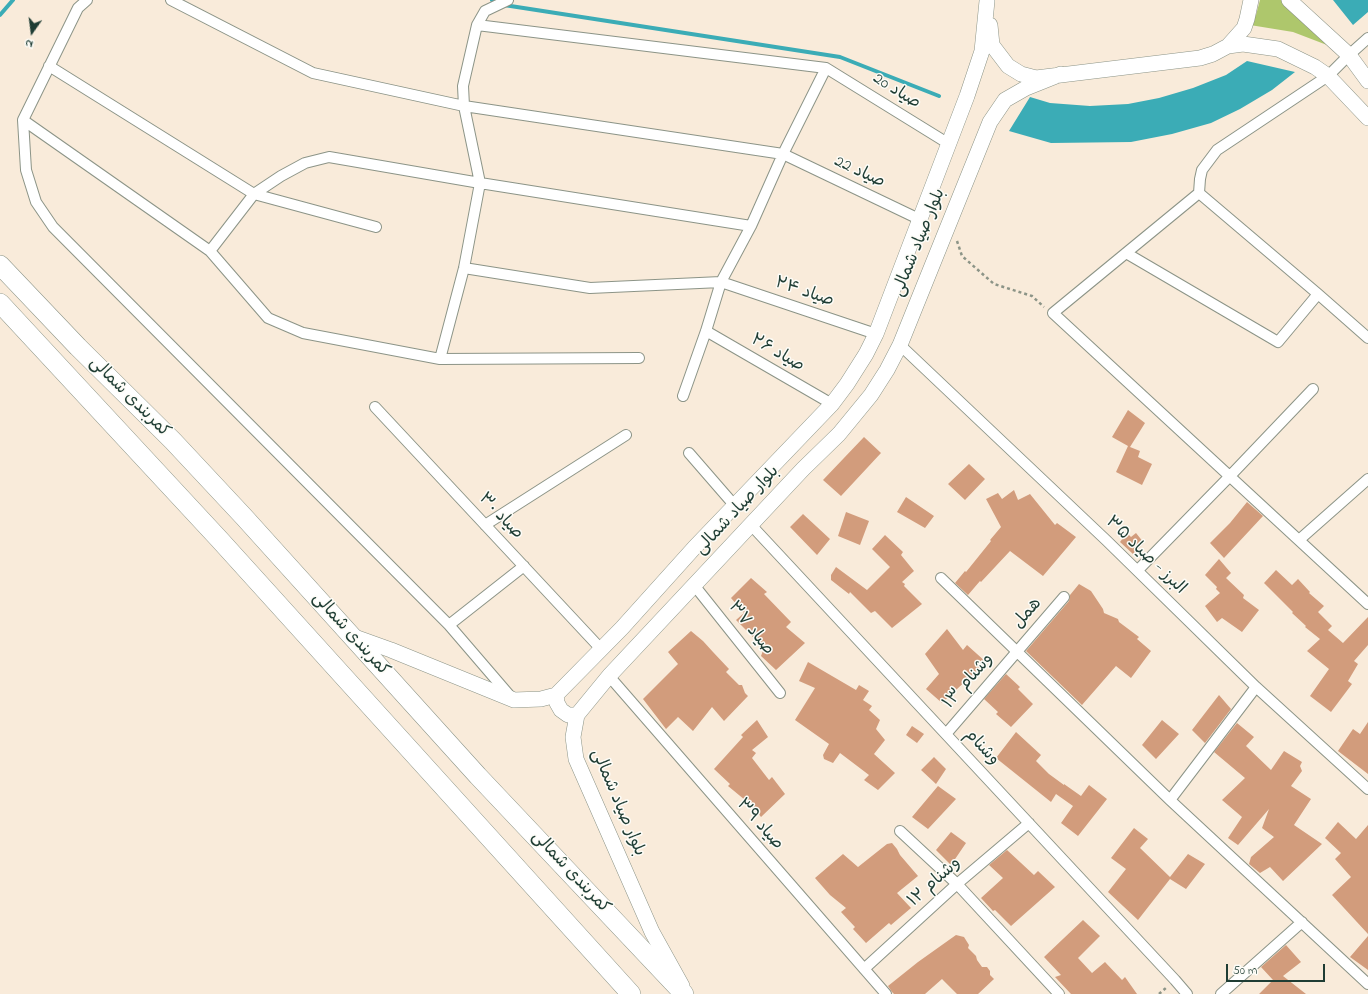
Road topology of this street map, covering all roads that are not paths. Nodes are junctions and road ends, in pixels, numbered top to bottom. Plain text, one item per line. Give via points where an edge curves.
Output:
1 (87, 0) edge
2 (171, 0) edge
3 (508, 0) edge
4 (1251, 0) edge
5 (1289, 0) edge
6 (987, 1) edge
7 (477, 25) junction
8 (1368, 38) edge
9 (1228, 46) junction
10 (1349, 55) junction
11 (49, 66) junction
12 (826, 68) junction
13 (1061, 74) junction
14 (1328, 76) junction
15 (1368, 81) edge
16 (464, 106) junction
17 (1368, 118) edge
18 (23, 120) junction
19 (949, 144) junction
20 (783, 154) junction
21 (480, 184) junction
22 (1199, 193) junction
23 (254, 194) junction
24 (921, 220) junction
25 (751, 226) junction
26 (376, 227) dead end
27 (210, 251) junction
28 (1126, 253) junction
29 (464, 268) junction
30 (6, 272) edge
31 (721, 282) junction
32 (1318, 294) junction
33 (0, 303) edge
34 (706, 331) junction
35 (876, 334) junction
36 (1368, 338) edge
37 (900, 345) junction
38 (639, 358) dead end
39 (440, 359) junction
40 (1312, 389) dead end
41 (683, 396) dead end
42 (832, 404) junction
43 (375, 407) dead end
44 (626, 435) dead end
45 (689, 453) dead end
46 (1230, 476) junction
47 (1368, 479) edge
48 (735, 506) junction
49 (485, 524) junction
50 (751, 525) junction
51 (1298, 540) junction
52 (524, 566) junction
53 (1138, 570) junction
54 (941, 578) dead end
55 (694, 585) junction
56 (1064, 597) dead end
57 (1368, 604) edge
58 (449, 625) junction
59 (349, 635) junction
60 (601, 649) junction
61 (1017, 651) junction
62 (609, 676) junction
63 (1256, 687) junction
64 (780, 693) dead end
65 (556, 694) junction
66 (514, 700) junction
67 (577, 716) junction
68 (946, 734) junction
69 (1368, 789) edge
70 (1170, 800) junction
71 (1029, 823) junction
72 (900, 831) dead end
73 (957, 884) junction
74 (1302, 922) junction
75 (864, 969) junction
76 (1368, 984) edge
77 (631, 994) edge
78 (684, 994) edge
79 (687, 994) edge
80 (886, 994) edge
81 (1059, 994) edge
82 (1187, 994) edge
83 (1222, 994) edge

1 - 11 street via 78,8
2 - 16 street, صیاد 22 via 313,74
3 - 7 street via 484,10
4 - 9 main road via 1244,28
5 - 10 main road
6 - 13 main road via 992,45 1008,66 1021,74 1036,78
6 - 19 main road, بلوار صیاد شمالی via 982,51
7 - 12 street
7 - 16 street via 462,86
8 - 10 street
9 - 13 main road via 1200,58
9 - 14 main road via 1243,44 1278,49
10 - 14 street
10 - 15 main road
11 - 18 street
11 - 23 street
12 - 19 street, صیاد 20
12 - 20 street
13 - 37 main road, بلوار صیاد شمالی via 1026,88 1005,100 990,122
14 - 17 main road
14 - 22 street via 1216,150 1202,170
16 - 20 street, صیاد 22
16 - 21 street
18 - 27 street
18 - 58 street via 26,170 36,202 53,227
19 - 24 main road, بلوار صیاد شمالی
20 - 24 street, صیاد 22
20 - 25 street
21 - 23 street via 329,157 305,163
21 - 25 street
21 - 29 street
22 - 28 street
22 - 32 street
23 - 26 street
23 - 27 street
24 - 35 main road, بلوار صیاد شمالی
25 - 31 street
27 - 39 street via 268,318 303,333
28 - 32 street via 1278,342
28 - 46 street via 1053,313
29 - 31 street via 590,288
29 - 39 street
30 - 59 highway, کمربندی شمالی via 173,441
31 - 34 street
31 - 35 street, صیاد ۲۴
32 - 36 street
33 - 77 highway via 219,539
34 - 41 street
34 - 42 street, صیاد ۲۶
35 - 42 main road, بلوار صیاد شمالی via 851,378
37 - 50 main road, بلوار صیاد شمالی via 871,395 839,434
37 - 53 street, البرز - صیاد ۳۵
38 - 39 street
40 - 46 street
42 - 48 main road, بلوار صیاد شمالی
43 - 49 street, صیاد ۳۰
44 - 49 street
45 - 48 street
46 - 51 street
46 - 53 street
47 - 51 street
48 - 60 main road, بلوار صیاد شمالی via 690,551
49 - 52 street, صیاد ۳۰
50 - 55 main road, بلوار صیاد شمالی
50 - 68 street, وشنام
51 - 57 street
52 - 58 street
52 - 60 street, صیاد ۳۰
53 - 63 street, البرز - صیاد ۳۵
54 - 61 street
55 - 62 main road, بلوار صیاد شمالی
55 - 64 street, صیاد ۳۷
56 - 61 street, همل
58 - 66 street
59 - 66 main road, بلوار صیاد شمالی
59 - 78 highway, کمربندی شمالی
60 - 65 main road, بلوار صیاد شمالی
61 - 68 street, وشنام ۱۳
61 - 70 street
62 - 67 main road, بلوار صیاد شمالی
62 - 75 street, صیاد ۳۹
63 - 69 street, البرز - صیاد ۳۵
63 - 70 street
65 - 66 main road, بلوار صیاد شمالی via 541,699
65 - 67 main road via 556,703 561,710 568,715
67 - 79 main road, بلوار صیاد شمالی via 573,737 576,759 652,932
68 - 71 street, وشنام
70 - 74 street
71 - 73 street, وشنام ۱۲
71 - 82 street, وشنام
72 - 73 street
73 - 75 street, وشنام ۱۲
73 - 81 street
74 - 76 street
74 - 83 street
75 - 80 street, صیاد ۳۹

